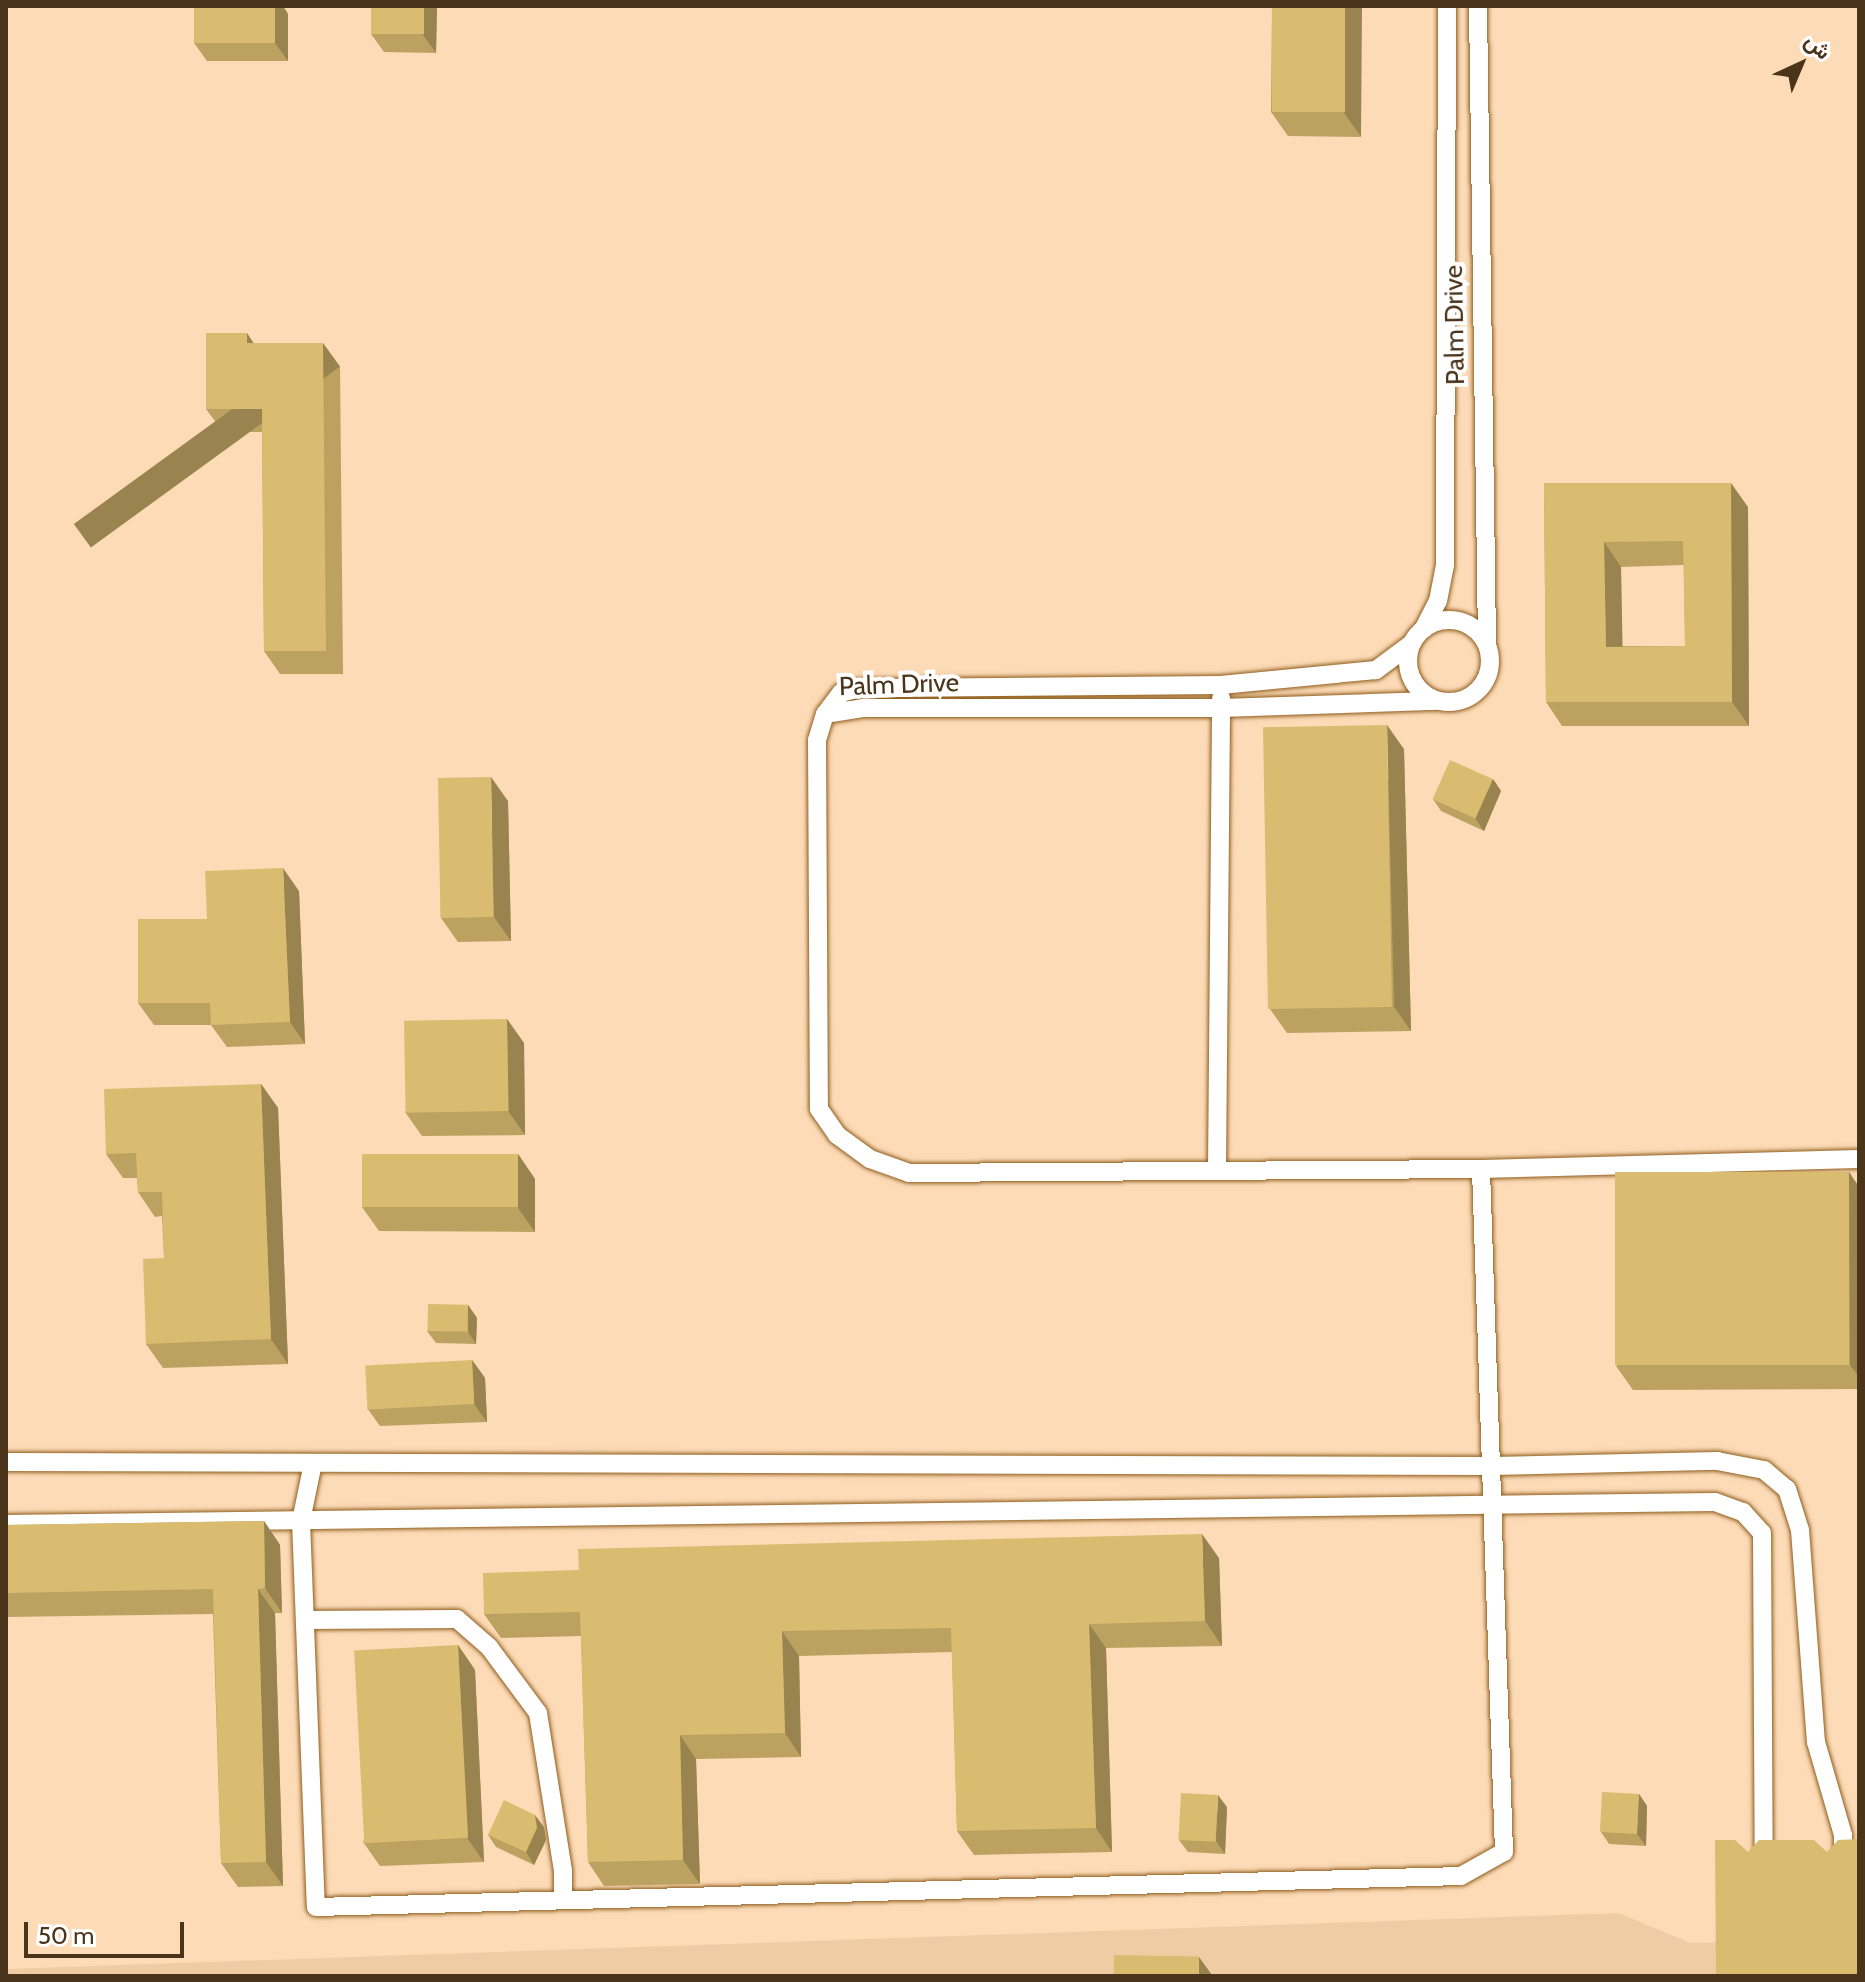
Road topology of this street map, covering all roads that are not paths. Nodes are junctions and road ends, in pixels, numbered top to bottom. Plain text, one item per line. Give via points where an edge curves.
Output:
1 (1447, 6) edge
2 (1478, 6) edge
3 (1424, 628) junction
4 (1411, 644) junction
5 (1487, 644) junction
6 (1221, 685) junction
7 (1437, 701) junction
8 (1221, 708) junction
9 (825, 714) junction
10 (1859, 1159) edge
11 (1481, 1169) junction
12 (1217, 1171) junction
13 (6, 1462) edge
14 (313, 1463) junction
15 (1491, 1466) junction
16 (1492, 1509) junction
17 (301, 1521) junction
18 (6, 1524) edge
19 (305, 1620) junction
20 (1764, 1864) edge
21 (1843, 1864) edge
22 (563, 1900) junction

1 - 3 street, Palm Drive via 1445,565 1438,601
2 - 5 street, Palm Drive
3 - 4 street, Palm Drive
3 - 5 street via 1448,619 1468,624
4 - 6 street, Palm Drive via 1376,670
4 - 7 street via 1408,668 1419,689
5 - 7 street, Palm Drive via 1491,661 1485,682 1465,700
6 - 8 street
6 - 9 street, Palm Drive via 860,688 841,693
7 - 8 street, Palm Drive
8 - 9 street, Palm Drive via 863,708
8 - 12 street
9 - 12 street via 817,740 819,1109 837,1135 870,1159 909,1173
10 - 11 street
11 - 12 street
11 - 15 street
13 - 14 street
14 - 15 street
14 - 17 street
15 - 16 street
15 - 21 street via 1717,1461 1764,1470 1787,1489 1800,1530 1816,1742 1843,1835
16 - 17 street
16 - 20 street via 1715,1502 1743,1512 1762,1533
16 - 22 street via 1504,1852 1461,1876
17 - 18 street
17 - 19 street
19 - 22 street via 457,1619 489,1647 538,1713
19 - 22 street via 316,1907

